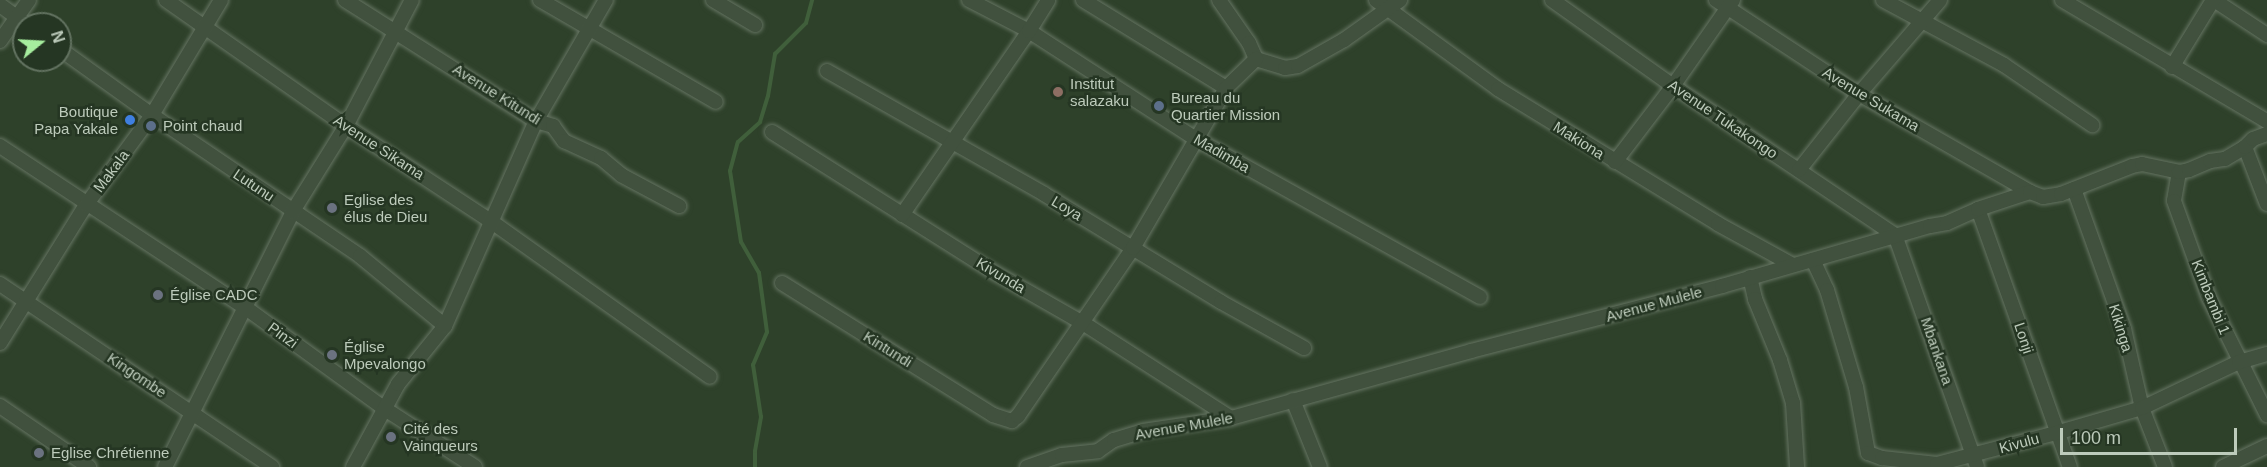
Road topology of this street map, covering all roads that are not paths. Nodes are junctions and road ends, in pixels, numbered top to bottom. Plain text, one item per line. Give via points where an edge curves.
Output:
1 (166, 0) edge
2 (221, 0) edge
3 (345, 0) edge
4 (412, 0) edge
5 (540, 0) edge
6 (606, 0) edge
7 (713, 0) edge
8 (969, 0) edge
9 (1048, 0) edge
10 (1083, 0) edge
11 (1219, 0) edge
12 (1376, 0) edge
13 (1400, 0) edge
14 (1552, 0) edge
15 (1883, 0) edge
16 (1940, 0) edge
17 (2062, 0) edge
18 (2214, 0) edge
19 (1725, 3) edge
20 (1388, 11) junction
21 (1922, 23) junction
22 (755, 25) dead end
23 (204, 26) junction
24 (588, 28) junction
25 (12, 30) edge
26 (1029, 31) junction
27 (398, 32) junction
28 (2267, 35) edge
29 (0, 41) edge
30 (72, 58) edge
31 (1256, 59) junction
32 (2172, 67) junction
33 (827, 71) dead end
34 (1673, 86) junction
35 (1226, 87) junction
36 (1858, 94) junction
37 (716, 102) dead end
38 (152, 116) junction
39 (2267, 121) edge
40 (536, 122) junction
41 (2092, 125) dead end
42 (346, 126) junction
43 (772, 132) dead end
44 (2267, 134) edge
45 (1196, 139) junction
46 (951, 143) junction
47 (0, 146) edge
48 (2245, 147) junction
49 (1615, 162) junction
50 (1799, 170) junction
51 (2178, 172) junction
52 (2074, 189) junction
53 (2030, 192) junction
54 (2267, 204) edge
55 (86, 205) junction
56 (679, 206) dead end
57 (1978, 209) junction
58 (293, 211) junction
59 (902, 214) junction
60 (492, 222) junction
61 (1895, 236) junction
62 (1133, 248) junction
63 (1813, 260) junction
64 (1793, 265) junction
65 (1750, 277) junction
66 (782, 283) dead end
67 (0, 284) edge
68 (1480, 297) dead end
69 (28, 301) junction
70 (246, 308) junction
71 (1083, 323) junction
72 (445, 326) junction
73 (0, 343) edge
74 (1304, 348) dead end
75 (2267, 354) edge
76 (2240, 362) junction
77 (710, 377) dead end
78 (1293, 400) junction
79 (0, 406) edge
80 (2142, 408) junction
81 (385, 409) junction
82 (193, 412) junction
83 (2267, 416) edge
84 (1231, 418) junction
85 (2056, 433) junction
86 (2267, 446) edge
87 (1975, 461) edge
88 (89, 467) edge
89 (165, 467) edge
90 (272, 467) edge
91 (353, 467) edge
92 (475, 467) edge
93 (1027, 467) edge
94 (1320, 467) edge
95 (1797, 467) edge
96 (2070, 467) edge
97 (2165, 467) edge
98 (2223, 467) edge

1 - 23 street, Avenue Sikama
2 - 23 street, Makala
3 - 27 street, Avenue Kitundi
4 - 27 street
5 - 24 street
6 - 24 street
7 - 22 street
8 - 26 street, Madimba
9 - 26 street
10 - 35 street
11 - 31 street
12 - 20 street, Makiona
13 - 20 street
14 - 34 street, Avenue Tukakongo
15 - 21 street
16 - 21 street
17 - 32 street
18 - 28 street
18 - 32 street
19 - 34 street
19 - 36 street, Avenue Sukama
20 - 31 street via 1298,66 1285,68
20 - 49 street, Makiona via 1498,89
21 - 36 street
21 - 41 street via 2004,65
23 - 38 street, Makala
23 - 42 street, Avenue Sikama
24 - 37 street
24 - 40 street
25 - 29 street
26 - 45 street, Madimba
26 - 46 street
27 - 40 street, Avenue Kitundi
27 - 42 street
30 - 38 street, Lutunu
31 - 35 street
32 - 39 street
33 - 46 street, Loya
34 - 49 street
34 - 50 street, Avenue Tukakongo
35 - 45 street
36 - 50 street
36 - 53 street, Avenue Sukama
38 - 55 street, Makala
38 - 58 street, Lutunu
40 - 56 street, Avenue Kitundi via 553,126 564,141 601,158 621,175
40 - 60 street
42 - 58 street
42 - 60 street, Avenue Sikama
43 - 59 street, Kivunda
44 - 48 street
45 - 62 street
45 - 68 street, Madimba
46 - 59 street
46 - 62 street, Loya
47 - 55 street, Pinzi
48 - 51 street via 2225,159
48 - 54 street
49 - 64 street, Makiona
50 - 61 street, Avenue Tukakongo
51 - 52 street, Avenue Mulele via 2138,164
51 - 76 street, Kimbambi 1 via 2174,201 2209,297
52 - 53 street, Avenue Mulele via 2043,197
52 - 80 street, Kikinga via 2124,329
53 - 57 street, Avenue Mulele
55 - 69 street, Makala
55 - 70 street, Pinzi
57 - 61 street, Avenue Mulele via 1947,223
57 - 85 street, Lonji
58 - 70 street
58 - 72 street, Lutunu via 360,256
59 - 71 street, Kivunda
60 - 72 street
60 - 77 street, Avenue Sikama
61 - 63 street, Avenue Mulele
61 - 87 street, Mbankana
62 - 71 street
62 - 74 street, Loya
63 - 64 street, Avenue Mulele
63 - 87 street, Kivulu via 1827,290 1856,387 1868,453 1925,464
64 - 65 street, Avenue Mulele
65 - 78 street, Avenue Mulele
65 - 95 street via 1793,403
66 - 71 street, Kintundi via 993,415 1015,420
67 - 69 street, Kingombe
69 - 73 street, Makala
69 - 82 street, Kingombe
70 - 81 street, Pinzi
70 - 82 street
71 - 84 street, Kivunda
72 - 81 street via 409,370
75 - 76 street, Kivulu
76 - 80 street, Kivulu
76 - 83 street, Kimbambi 1
78 - 84 street, Avenue Mulele
78 - 94 street
79 - 88 street
80 - 85 street, Kivulu
80 - 97 street, Kikinga
81 - 91 street
81 - 92 street, Pinzi
82 - 89 street
82 - 90 street, Kingombe
84 - 93 street, Avenue Mulele via 1143,431 1114,440 1098,451 1062,455
85 - 87 street, Kivulu
85 - 96 street, Lonji
86 - 98 street

